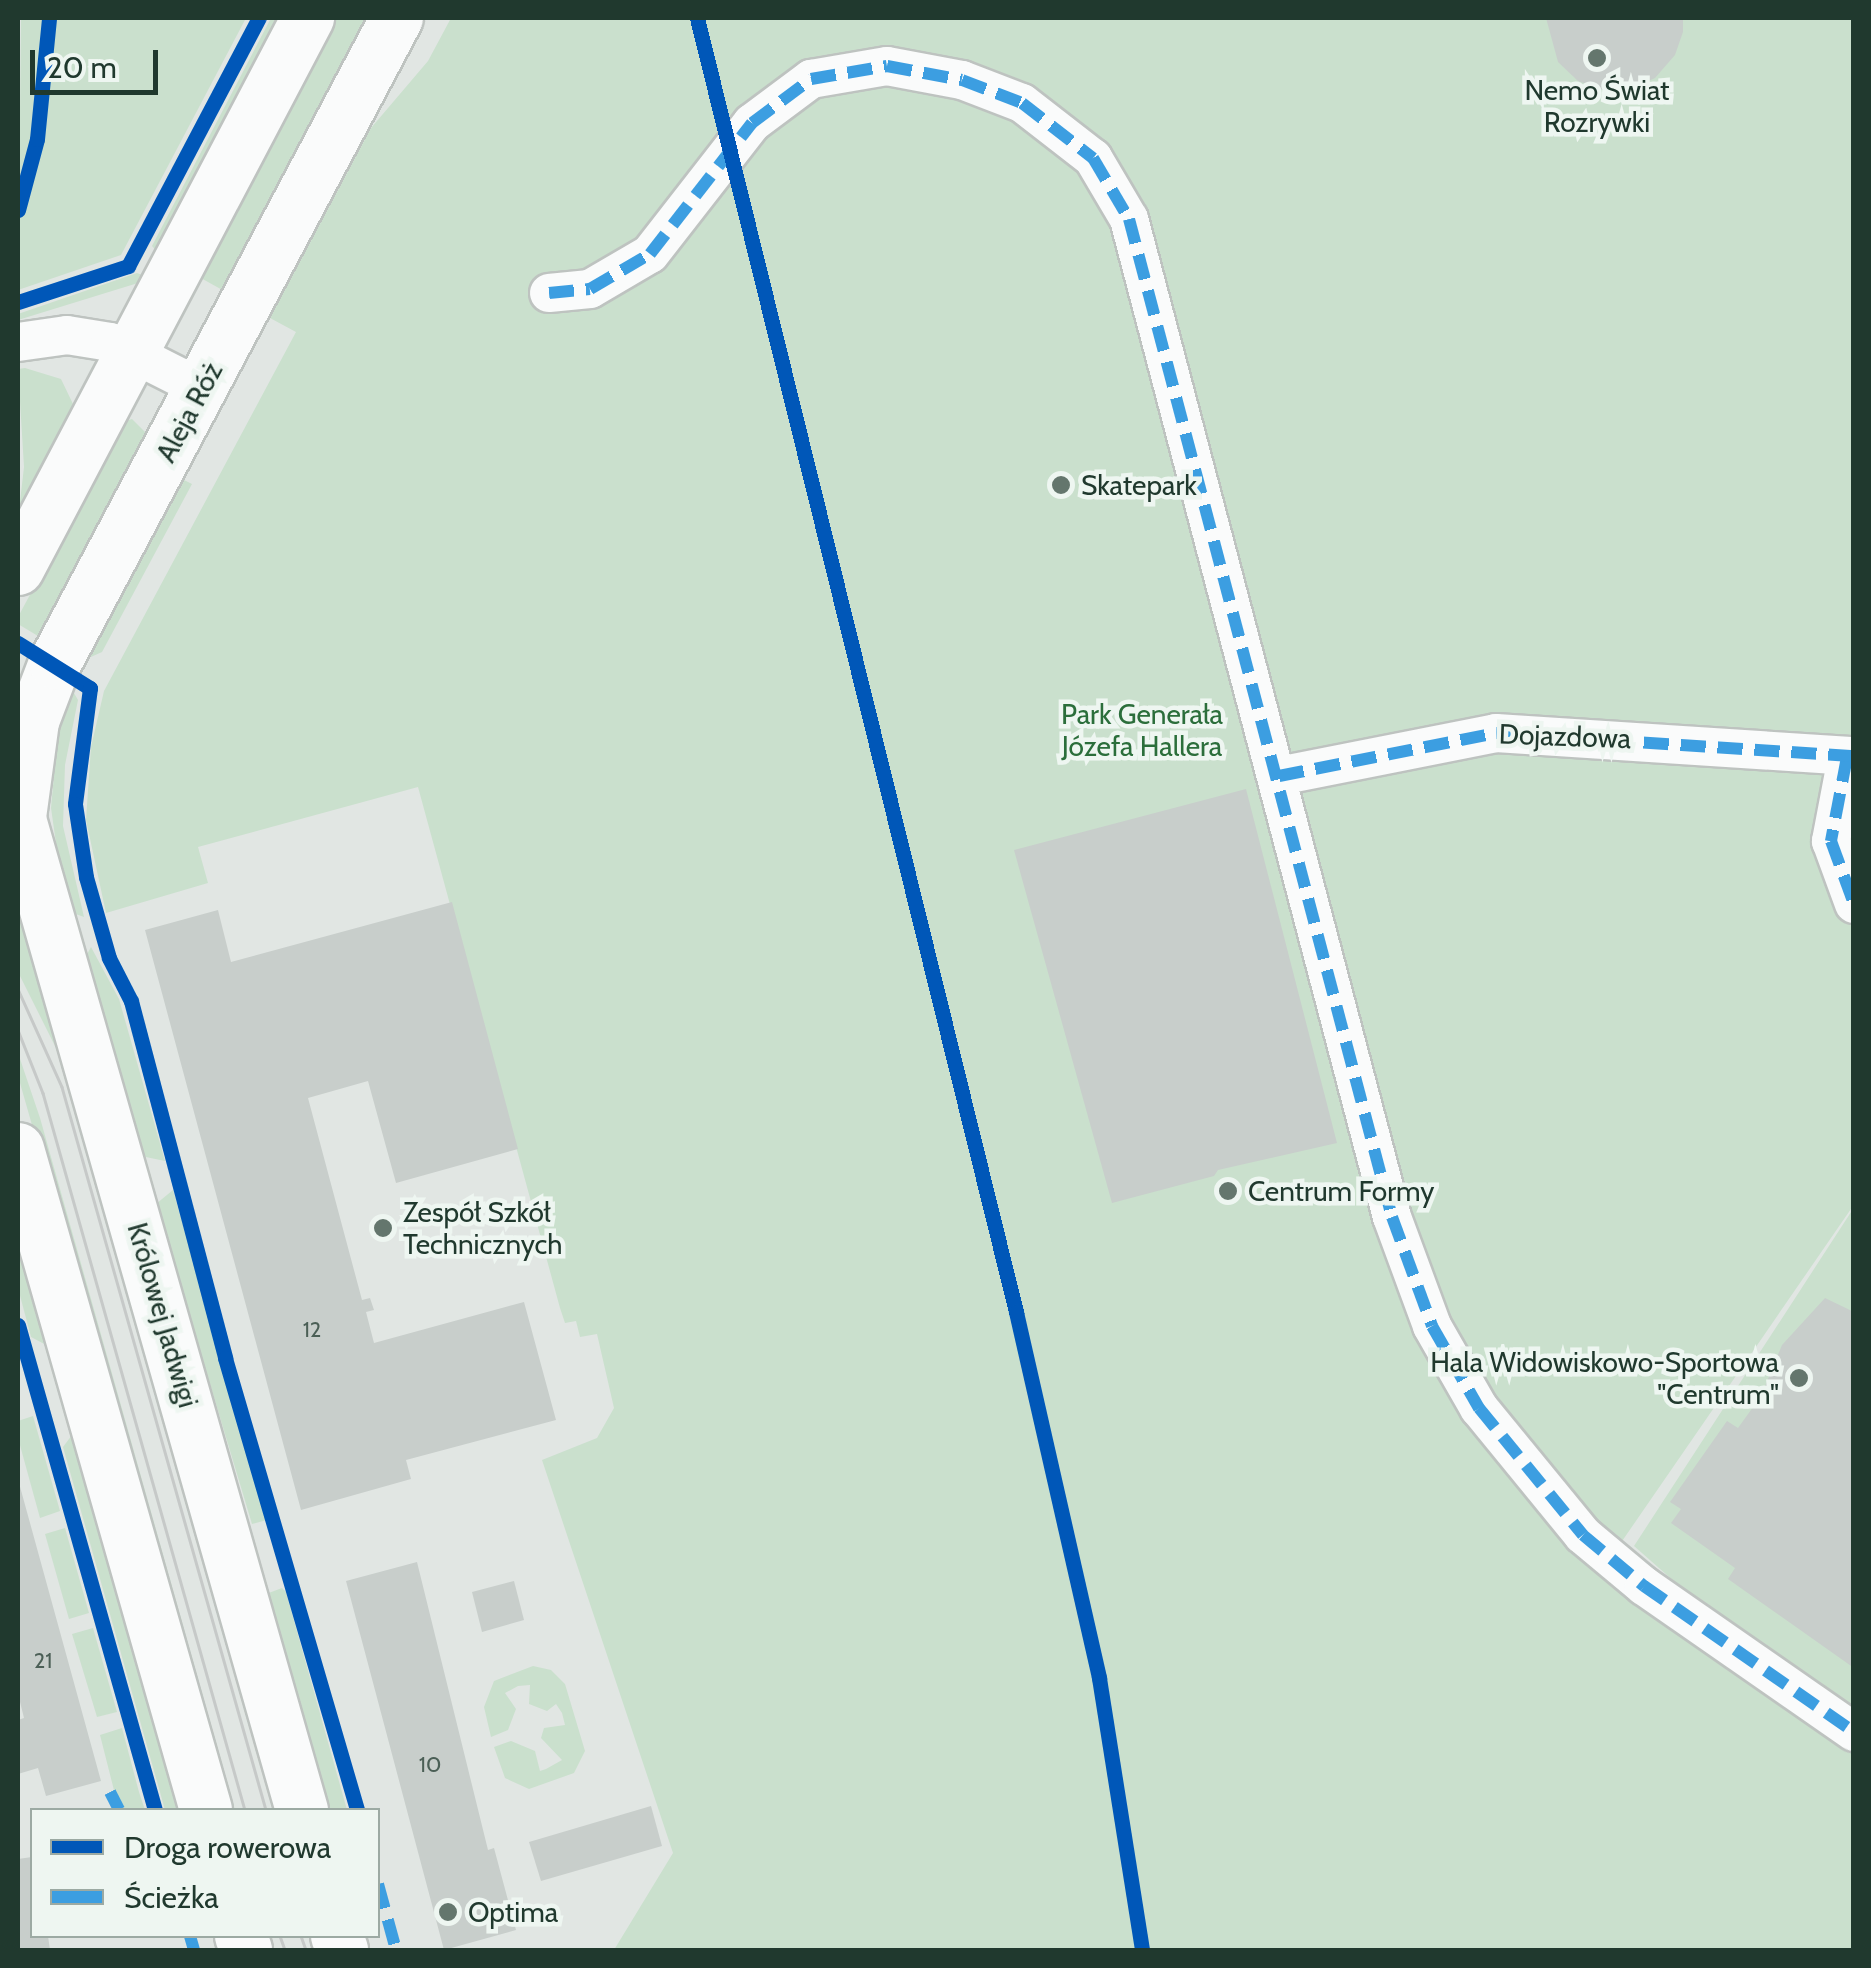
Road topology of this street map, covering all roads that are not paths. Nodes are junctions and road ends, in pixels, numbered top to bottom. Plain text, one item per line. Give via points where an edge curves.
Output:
1 (308, 18) edge
2 (397, 18) edge
3 (549, 294) dead end
4 (18, 342) edge
5 (132, 353) junction
6 (201, 388) junction
7 (18, 568) edge
8 (1841, 756) edge
9 (1280, 776) junction
10 (19, 821) edge
11 (1854, 904) edge
12 (18, 1149) edge
13 (1854, 1732) edge
14 (205, 1808) edge
15 (301, 1808) edge

1 - 5 main road
2 - 6 main road, Aleja Róż
3 - 9 street via 590,289 650,254 752,123 790,89 848,70 923,72 1022,103 1093,158 1129,219
4 - 5 street via 84,336
5 - 6 street
5 - 7 main road
6 - 10 main road, Aleja Róż via 46,684 30,739
8 - 9 street, Dojazdowa via 1496,733 1433,740
8 - 11 street via 1831,841
9 - 13 street via 1392,1217 1432,1326 1463,1382 1510,1452 1583,1536
10 - 15 main road, Królowej Jadwigi
12 - 14 main road

